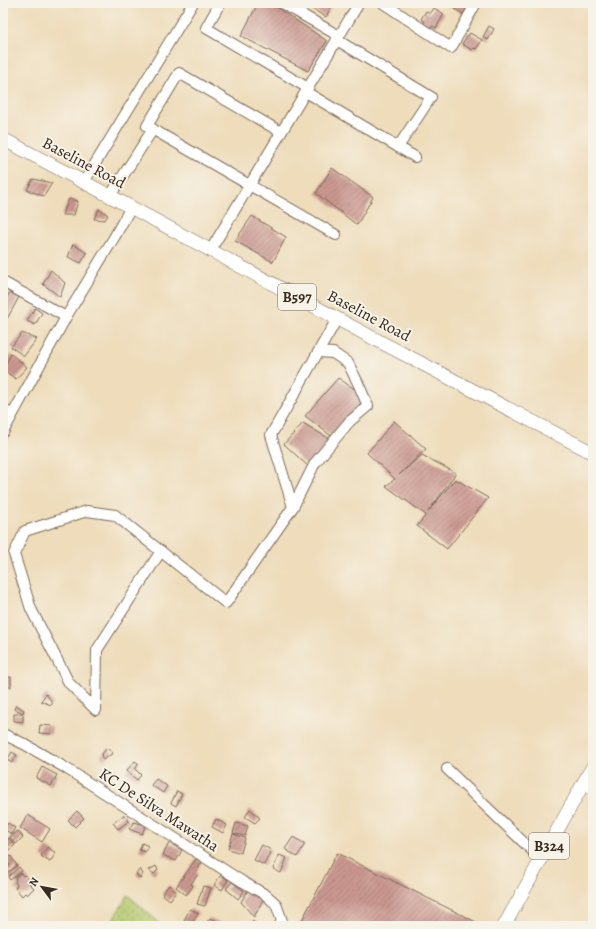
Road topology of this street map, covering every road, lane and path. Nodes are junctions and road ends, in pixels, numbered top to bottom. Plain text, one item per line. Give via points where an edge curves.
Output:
1 (192, 3) edge
2 (220, 3) edge
3 (282, 3) edge
4 (359, 3) edge
5 (384, 3) edge
6 (476, 3) edge
7 (338, 38) junction
8 (307, 90) junction
9 (153, 129) junction
10 (281, 132) junction
11 (3, 139) edge
12 (398, 147) junction
13 (415, 157) dead end
14 (84, 182) junction
15 (249, 186) junction
16 (110, 196) junction
17 (131, 208) junction
18 (336, 235) dead end
19 (210, 251) junction
20 (3, 282) edge
21 (66, 317) junction
22 (337, 318) junction
23 (319, 352) junction
24 (3, 409) edge
25 (12, 415) junction
26 (3, 432) edge
27 (593, 453) edge
28 (293, 507) junction
29 (161, 551) junction
30 (3, 734) edge
31 (593, 766) edge
32 (447, 769) dead end
33 (588, 786) edge
34 (542, 860) junction
35 (279, 926) edge
36 (504, 926) edge

1 - 14 street
2 - 8 street via 206,28
3 - 7 street
4 - 7 street
5 - 6 street via 451,48
7 - 8 street
7 - 12 street via 431,97
8 - 10 street
8 - 12 street
9 - 10 street via 147,126 180,73
9 - 15 street
9 - 16 street
10 - 15 street
11 - 14 main road, Baseline Road / B597
12 - 13 street
14 - 16 main road, Baseline Road / B597
15 - 18 street
15 - 19 street
16 - 17 main road, Baseline Road / B597
17 - 19 main road, Baseline Road / B597
17 - 21 street
19 - 22 main road, Baseline Road / B597
20 - 21 street
21 - 25 street
22 - 23 street
22 - 27 main road, Baseline Road / B597
23 - 28 street via 271,435
23 - 28 street via 333,354 348,363 368,406 349,422 315,463
24 - 25 street
25 - 26 street
28 - 29 street via 226,603
29 - 29 street via 115,515 87,511 25,531 14,554 31,609 62,669 69,682 96,710 98,650
30 - 35 street, KC De Silva Mawatha via 64,767 266,895 276,904 282,921
31 - 33 main road, B324
32 - 34 street
33 - 34 main road, B324
34 - 36 main road, B324

